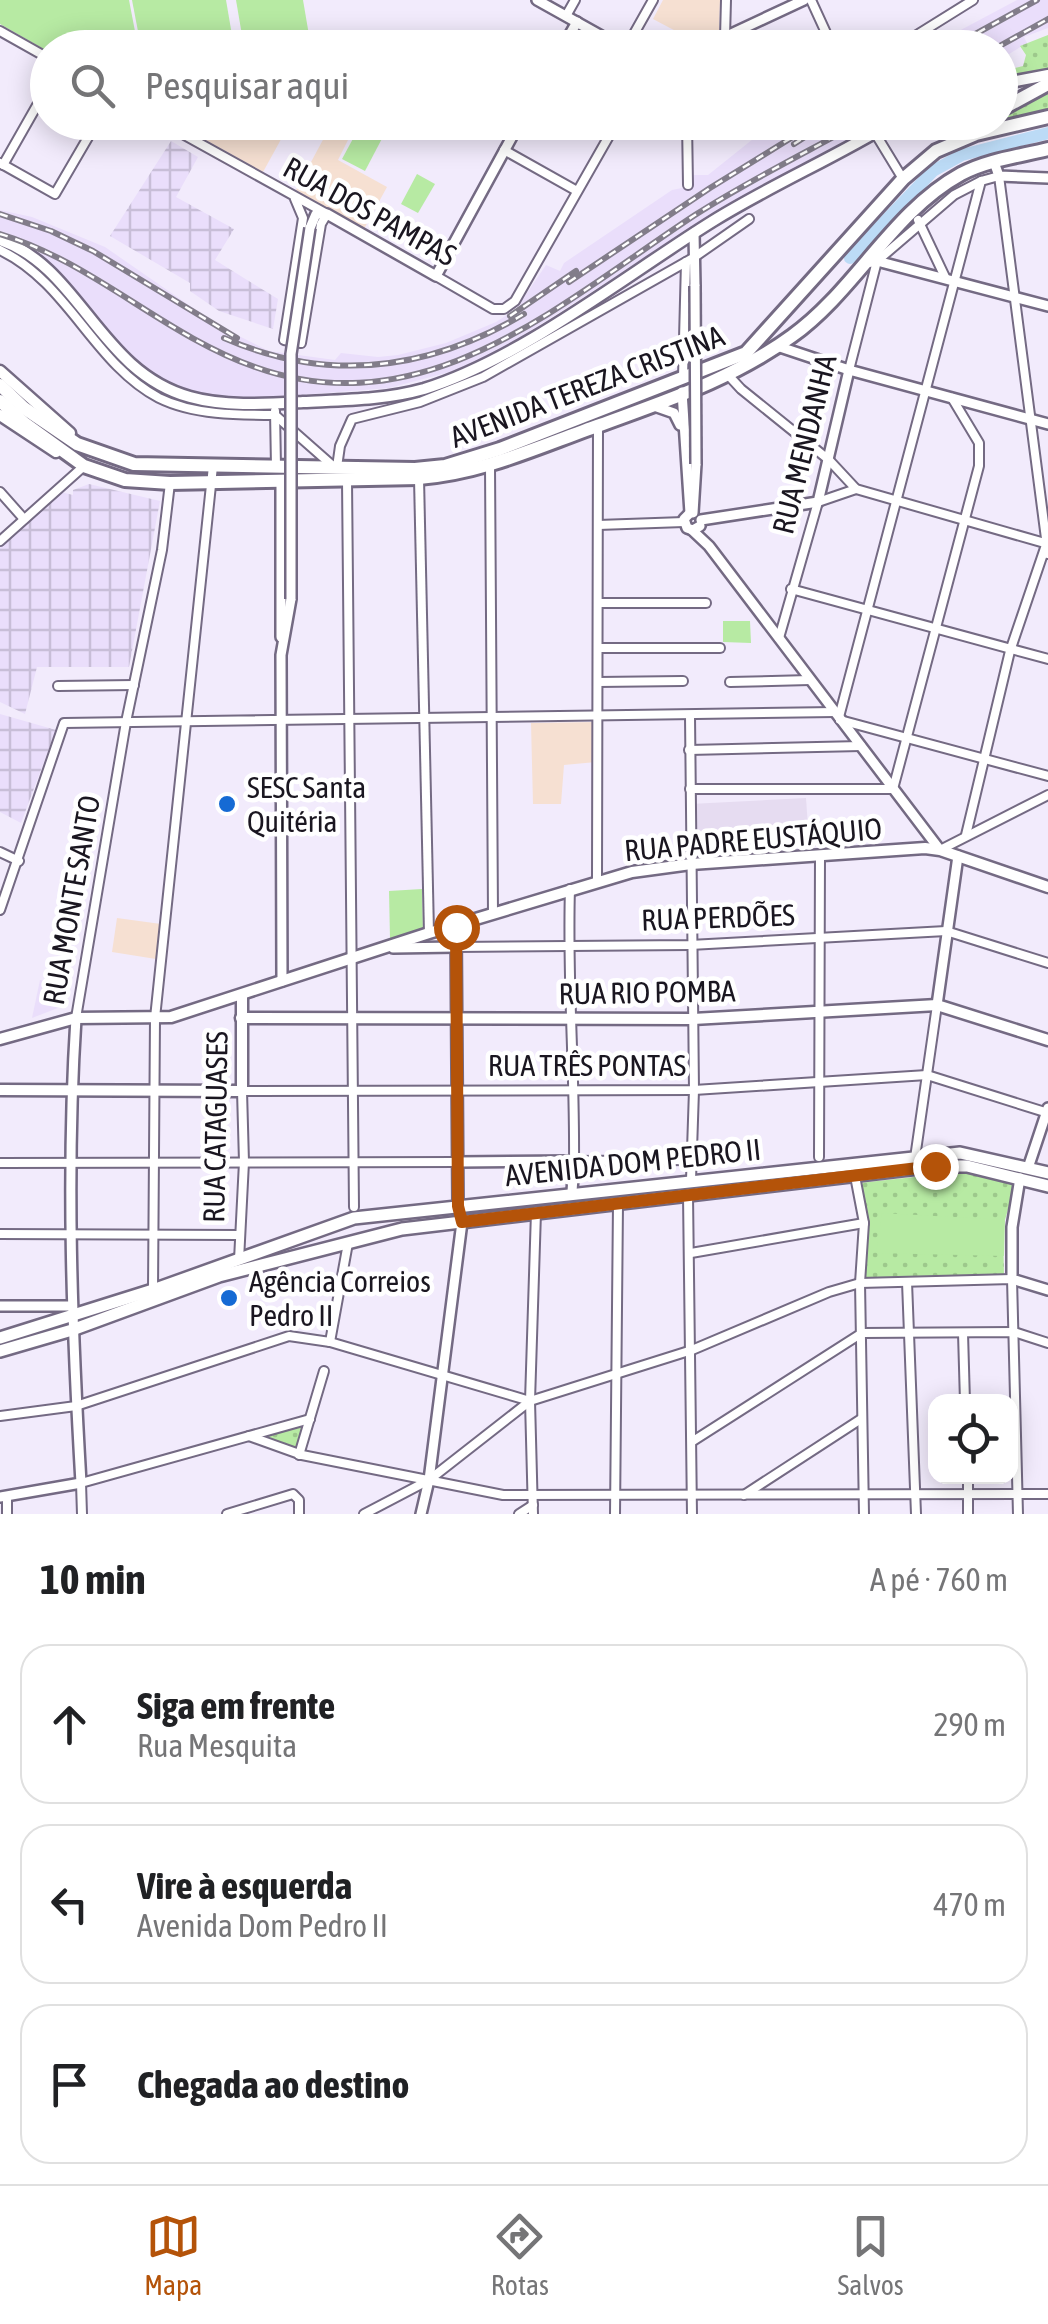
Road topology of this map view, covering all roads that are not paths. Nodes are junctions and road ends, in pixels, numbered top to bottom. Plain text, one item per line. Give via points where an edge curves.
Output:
1 (538, 0) edge
2 (575, 0) edge
3 (653, 0) edge
4 (726, 0) edge
5 (804, 0) edge
6 (811, 0) edge
7 (973, 0) edge
8 (566, 16) junction
9 (577, 22) junction
10 (572, 30) edge
11 (592, 30) edge
12 (636, 30) edge
13 (725, 30) edge
14 (740, 30) edge
15 (824, 30) edge
16 (925, 30) edge
17 (2, 36) edge
18 (30, 49) edge
19 (1048, 75) edge
20 (1018, 81) edge
21 (1048, 84) edge
22 (1018, 100) edge
23 (30, 117) edge
24 (1048, 117) edge
25 (1018, 122) edge
26 (1024, 122) junction
27 (1018, 124) edge
28 (86, 140) edge
29 (192, 140) edge
30 (510, 140) edge
31 (607, 140) edge
32 (687, 140) edge
33 (861, 140) edge
34 (879, 140) edge
35 (953, 140) edge
36 (962, 140) edge
37 (1047, 149) edge
38 (504, 150) junction
39 (939, 150) junction
40 (2, 164) edge
41 (997, 169) junction
42 (1048, 178) edge
43 (902, 179) junction
44 (981, 181) junction
45 (688, 185) dead end
46 (578, 191) junction
47 (295, 199) junction
48 (326, 214) junction
49 (917, 217) junction
50 (749, 219) dead end
51 (311, 224) junction
52 (694, 233) junction
53 (0, 240) edge
54 (0, 250) edge
55 (690, 260) junction
56 (870, 262) junction
57 (436, 276) junction
58 (944, 277) junction
59 (957, 280) junction
60 (1014, 297) junction
61 (1048, 306) edge
62 (776, 346) junction
63 (849, 370) junction
64 (0, 372) edge
65 (729, 376) junction
66 (682, 378) junction
67 (0, 385) edge
68 (928, 391) junction
69 (682, 395) junction
70 (952, 398) junction
71 (6, 399) edge
72 (653, 406) junction
73 (274, 410) junction
74 (0, 415) edge
75 (1030, 419) junction
76 (1048, 424) edge
77 (598, 425) junction
78 (684, 432) junction
79 (94, 452) junction
80 (829, 460) junction
81 (84, 466) junction
82 (213, 466) junction
83 (490, 466) junction
84 (335, 467) junction
85 (278, 473) junction
86 (419, 478) junction
87 (346, 480) junction
88 (212, 482) junction
89 (170, 483) junction
90 (856, 489) junction
91 (0, 492) edge
92 (818, 502) junction
93 (898, 502) junction
94 (24, 519) junction
95 (693, 521) junction
96 (966, 522) junction
97 (598, 525) junction
98 (0, 541) edge
99 (1047, 544) edge
100 (1048, 554) edge
101 (792, 589) junction
102 (598, 603) junction
103 (706, 603) dead end
104 (869, 610) junction
105 (937, 628) junction
106 (779, 638) junction
107 (598, 648) junction
108 (720, 648) dead end
109 (1010, 651) junction
110 (282, 655) junction
111 (1048, 659) edge
112 (683, 680) dead end
113 (806, 680) junction
114 (598, 682) junction
115 (730, 682) dead end
116 (58, 686) dead end
117 (134, 686) junction
118 (690, 716) junction
119 (838, 716) junction
120 (599, 718) junction
121 (494, 719) junction
122 (350, 720) junction
123 (426, 720) junction
124 (282, 721) junction
125 (126, 722) junction
126 (187, 722) junction
127 (862, 726) junction
128 (852, 736) junction
129 (907, 738) junction
130 (860, 746) junction
131 (690, 750) junction
132 (985, 758) junction
133 (879, 772) junction
134 (1048, 776) edge
135 (690, 789) junction
136 (893, 789) junction
137 (870, 790) junction
138 (1048, 795) edge
139 (966, 834) junction
140 (940, 850) junction
141 (0, 852) edge
142 (820, 856) junction
143 (958, 856) junction
144 (18, 861) junction
145 (691, 864) junction
146 (596, 881) junction
147 (1048, 887) edge
148 (570, 889) junction
149 (0, 910) edge
150 (493, 914) junction
151 (456, 927) junction
152 (946, 931) junction
153 (429, 933) junction
154 (818, 938) junction
155 (568, 945) junction
156 (690, 945) junction
157 (456, 947) junction
158 (385, 948) junction
159 (349, 960) junction
160 (1048, 963) edge
161 (282, 981) junction
162 (242, 995) junction
163 (937, 1004) junction
164 (818, 1011) junction
165 (76, 1018) junction
166 (155, 1018) junction
167 (242, 1018) junction
168 (350, 1018) junction
169 (457, 1018) junction
170 (573, 1018) junction
171 (693, 1018) junction
172 (0, 1039) edge
173 (1048, 1040) edge
174 (928, 1075) junction
175 (818, 1082) junction
176 (352, 1089) junction
177 (0, 1090) edge
178 (71, 1090) junction
179 (694, 1090) junction
180 (154, 1091) junction
181 (242, 1091) junction
182 (574, 1091) junction
183 (459, 1092) junction
184 (1048, 1111) edge
185 (819, 1157) dead end
186 (916, 1158) junction
187 (692, 1160) junction
188 (574, 1161) junction
189 (244, 1162) junction
190 (356, 1162) junction
191 (458, 1162) junction
192 (0, 1163) edge
193 (71, 1163) junction
194 (154, 1163) junction
195 (1024, 1173) junction
196 (1048, 1173) edge
197 (855, 1176) junction
198 (692, 1180) junction
199 (1048, 1186) edge
200 (572, 1192) junction
201 (688, 1194) junction
202 (618, 1202) junction
203 (458, 1206) junction
204 (354, 1207) dead end
205 (536, 1212) junction
206 (462, 1222) junction
207 (864, 1223) junction
208 (0, 1234) edge
209 (71, 1234) junction
210 (153, 1234) junction
211 (238, 1235) junction
212 (349, 1241) junction
213 (692, 1253) junction
214 (239, 1260) junction
215 (1012, 1278) junction
216 (907, 1282) junction
217 (860, 1283) junction
218 (154, 1290) junction
219 (1048, 1290) edge
220 (0, 1306) edge
221 (71, 1318) junction
222 (911, 1332) junction
223 (1014, 1332) junction
224 (862, 1333) junction
225 (963, 1333) junction
226 (0, 1338) edge
227 (330, 1342) junction
228 (1048, 1343) edge
229 (0, 1350) edge
230 (692, 1350) junction
231 (324, 1370) dead end
232 (614, 1372) junction
233 (442, 1375) junction
234 (965, 1394) edge
235 (530, 1401) junction
236 (76, 1406) junction
237 (0, 1416) edge
238 (862, 1418) junction
239 (310, 1419) junction
240 (250, 1436) junction
241 (693, 1441) junction
242 (300, 1454) junction
243 (429, 1480) junction
244 (81, 1483) junction
245 (968, 1484) edge
246 (1048, 1494) edge
247 (968, 1495) junction
248 (615, 1496) junction
249 (743, 1496) junction
250 (863, 1496) junction
251 (916, 1496) junction
252 (1018, 1496) junction
253 (4, 1497) edge
254 (692, 1497) junction
255 (533, 1505) edge
256 (7, 1514) edge
257 (82, 1514) edge
258 (227, 1514) edge
259 (299, 1514) edge
260 (364, 1514) edge
261 (421, 1514) edge
262 (518, 1514) edge
263 (615, 1514) edge
264 (692, 1514) edge
265 (864, 1514) edge
266 (916, 1514) edge
267 (968, 1514) edge
268 (1018, 1514) edge

1 - 8 street
2 - 8 street
3 - 12 street
4 - 13 street
5 - 14 street
6 - 15 street
7 - 16 street
8 - 9 street
9 - 10 street
9 - 11 street
17 - 18 street
19 - 20 main road
21 - 22 highway
23 - 40 street
24 - 26 highway
25 - 26 highway
26 - 27 highway
28 - 40 street via 54,194
29 - 47 street, RUA DOS PAMPAS
30 - 38 street
31 - 46 street
32 - 45 street
33 - 52 main road
34 - 43 street
35 - 39 highway
36 - 39 highway
37 - 41 highway, AVENIDA TEREZA CRISTINA
38 - 46 street
38 - 57 street
39 - 43 highway, AVENIDA TEREZA CRISTINA
41 - 42 street
41 - 44 street
41 - 49 highway, AVENIDA TEREZA CRISTINA via 959,175
41 - 60 street
43 - 66 highway, AVENIDA TEREZA CRISTINA via 746,352
44 - 49 street
44 - 59 street
46 - 57 street, RUA DOS PAMPAS via 504,309
47 - 48 street, RUA DOS PAMPAS
47 - 48 street via 303,218 284,340 301,343
47 - 51 street via 310,211
48 - 51 street via 316,214
48 - 57 street, RUA DOS PAMPAS
49 - 56 highway, AVENIDA TEREZA CRISTINA
49 - 58 street
50 - 55 street
51 - 110 street, bridge via 292,354 291,599
52 - 55 street
52 - 73 main road via 460,376 380,398
53 - 73 main road via 33,257 112,349 153,382 190,397
54 - 73 street via 42,276 120,369 160,398 224,414
55 - 66 street
55 - 84 street via 483,377 352,419
55 - 95 street, bridge
56 - 58 street
56 - 62 highway, AVENIDA TEREZA CRISTINA
56 - 63 street, RUA MENDANHA
58 - 59 street
59 - 60 street
59 - 68 street
60 - 61 street
60 - 75 street
62 - 63 street
62 - 65 highway, AVENIDA TEREZA CRISTINA
63 - 68 street
63 - 80 street, RUA MENDANHA
64 - 79 main road, AVENIDA TEREZA CRISTINA
65 - 69 highway, AVENIDA TEREZA CRISTINA
65 - 80 street
66 - 69 street
66 - 84 highway, AVENIDA TEREZA CRISTINA via 446,466
67 - 71 highway, AVENIDA TEREZA CRISTINA
68 - 70 street
68 - 93 street
69 - 72 highway, AVENIDA TEREZA CRISTINA
69 - 78 street
70 - 75 street
70 - 96 street via 979,444
71 - 79 highway, AVENIDA TEREZA CRISTINA
71 - 81 highway, AVENIDA TEREZA CRISTINA via 23,422
72 - 77 highway, AVENIDA TEREZA CRISTINA
72 - 78 street via 674,413
73 - 84 street
73 - 85 street
74 - 81 main road, AVENIDA TEREZA CRISTINA
75 - 76 street
75 - 99 street
77 - 83 highway, AVENIDA TEREZA CRISTINA
77 - 97 street
78 - 95 street
79 - 82 highway, AVENIDA TEREZA CRISTINA via 134,464
80 - 90 street
80 - 92 street, RUA MENDANHA
81 - 89 highway, AVENIDA TEREZA CRISTINA via 125,480
81 - 94 street
82 - 85 highway, AVENIDA TEREZA CRISTINA
82 - 88 street
83 - 86 highway, AVENIDA TEREZA CRISTINA
83 - 121 street
84 - 85 highway, AVENIDA TEREZA CRISTINA
85 - 87 highway, AVENIDA TEREZA CRISTINA
85 - 88 highway, AVENIDA TEREZA CRISTINA
85 - 110 street
86 - 87 highway, AVENIDA TEREZA CRISTINA
86 - 123 street
87 - 122 street
88 - 89 highway, AVENIDA TEREZA CRISTINA
88 - 126 street
89 - 117 street, RUA MONTE SANTO
90 - 92 street
90 - 93 street
91 - 94 street
92 - 95 street
92 - 101 street, RUA MENDANHA
93 - 96 street
93 - 104 street
94 - 98 street
95 - 97 street
95 - 106 street
96 - 99 street
96 - 105 street
97 - 102 street
99 - 100 street
99 - 109 street
101 - 104 street
101 - 106 street, RUA MENDANHA
102 - 103 street
102 - 107 street
104 - 105 street
104 - 119 street
105 - 109 street
105 - 129 street
106 - 113 street
107 - 108 street
107 - 114 street
109 - 111 street
109 - 132 street
110 - 124 street
112 - 114 street
113 - 115 street
113 - 119 street
114 - 120 street
116 - 117 street
117 - 125 street, RUA MONTE SANTO
118 - 119 street
118 - 120 street
118 - 131 street
119 - 127 street
119 - 128 street
120 - 121 street
120 - 146 street
121 - 123 street
121 - 150 street
122 - 123 street
122 - 124 street
122 - 159 street
123 - 153 street
124 - 126 street
124 - 161 street
125 - 126 street
125 - 144 street via 64,722
125 - 165 street, RUA MONTE SANTO
126 - 166 street
127 - 128 street
127 - 129 street
128 - 130 street
129 - 132 street
129 - 136 street
130 - 131 street
130 - 133 street
131 - 135 street
132 - 134 street
132 - 139 street
133 - 136 street
133 - 137 street
135 - 137 street
135 - 145 street
136 - 137 street
136 - 140 street
138 - 139 street
139 - 140 street
140 - 142 main road, RUA PADRE EUSTÁQUIO
140 - 143 main road, RUA PADRE EUSTÁQUIO
141 - 144 street
142 - 145 main road, RUA PADRE EUSTÁQUIO
142 - 154 street
143 - 147 main road, RUA PADRE EUSTÁQUIO
143 - 152 street
144 - 149 street
145 - 146 main road, RUA PADRE EUSTÁQUIO
145 - 156 street
146 - 148 main road, RUA PADRE EUSTÁQUIO
148 - 150 main road, RUA PADRE EUSTÁQUIO
148 - 155 street
150 - 151 main road, RUA PADRE EUSTÁQUIO
151 - 153 main road, RUA PADRE EUSTÁQUIO
151 - 157 street
152 - 154 street, RUA PERDÕES
152 - 160 street, RUA PERDÕES
152 - 163 street
153 - 158 main road, RUA PADRE EUSTÁQUIO
154 - 156 street, RUA PERDÕES
154 - 164 street
155 - 156 street, RUA PERDÕES
155 - 157 street, RUA PERDÕES
155 - 170 street
156 - 171 street
157 - 158 street, RUA PERDÕES
157 - 169 street
158 - 159 main road, RUA PADRE EUSTÁQUIO
159 - 161 main road, RUA PADRE EUSTÁQUIO
159 - 168 street
161 - 162 main road, RUA PADRE EUSTÁQUIO
162 - 166 main road, RUA PADRE EUSTÁQUIO
162 - 167 main road, RUA CATAGUASES
163 - 164 main road, RUA RIO POMBA
163 - 173 main road, RUA RIO POMBA
163 - 174 street
164 - 171 main road, RUA RIO POMBA
164 - 175 street
165 - 166 main road, RUA PADRE EUSTÁQUIO
165 - 172 main road, RUA PADRE EUSTÁQUIO
165 - 178 street, RUA MONTE SANTO
166 - 180 street
167 - 168 main road, RUA RIO POMBA
167 - 181 main road, RUA CATAGUASES
168 - 169 main road, RUA RIO POMBA
168 - 176 street
169 - 170 main road, RUA RIO POMBA
169 - 183 street
170 - 171 main road, RUA RIO POMBA
170 - 182 street
171 - 179 street
174 - 175 street, RUA TRÊS PONTAS
174 - 184 street, RUA TRÊS PONTAS
174 - 186 street
175 - 179 street, RUA TRÊS PONTAS
175 - 185 street
176 - 181 street, RUA TRÊS PONTAS
176 - 183 street, RUA TRÊS PONTAS
176 - 190 street
177 - 178 main road, RUA TRÊS PONTAS
178 - 180 main road, RUA TRÊS PONTAS
178 - 193 street, RUA MONTE SANTO
179 - 182 street, RUA TRÊS PONTAS
179 - 187 street
180 - 181 main road, RUA TRÊS PONTAS
180 - 194 street
181 - 189 street, RUA CATAGUASES
182 - 183 street, RUA TRÊS PONTAS
182 - 188 street
183 - 191 street
184 - 195 street
186 - 195 main road, AVENIDA DOM PEDRO II via 960,1154
186 - 198 main road, AVENIDA DOM PEDRO II
187 - 188 street
187 - 198 street
188 - 191 street
188 - 200 street
189 - 190 street
189 - 194 street
189 - 211 street, RUA CATAGUASES
190 - 191 street
190 - 204 street
191 - 203 street
192 - 193 street
193 - 194 street
193 - 209 street, RUA MONTE SANTO
194 - 210 street
195 - 196 main road, AVENIDA DOM PEDRO II
195 - 197 main road, AVENIDA DOM PEDRO II via 935,1166
195 - 199 main road, AVENIDA DOM PEDRO II
195 - 215 street via 1012,1227
197 - 201 main road, AVENIDA DOM PEDRO II
197 - 207 street
198 - 200 main road, AVENIDA DOM PEDRO II
200 - 203 main road, AVENIDA DOM PEDRO II
201 - 202 main road, AVENIDA DOM PEDRO II
201 - 213 street
202 - 205 main road, AVENIDA DOM PEDRO II
202 - 232 street
203 - 206 street
203 - 214 main road, AVENIDA DOM PEDRO II via 354,1218
205 - 206 main road, AVENIDA DOM PEDRO II
205 - 235 street
206 - 212 main road, AVENIDA DOM PEDRO II
206 - 233 street
207 - 213 street
207 - 217 street
208 - 209 street
209 - 210 street
209 - 221 street, RUA MONTE SANTO
210 - 211 street
210 - 218 street
211 - 214 street, RUA CATAGUASES
212 - 221 main road, AVENIDA DOM PEDRO II
212 - 227 street
213 - 230 street
214 - 218 main road, AVENIDA DOM PEDRO II
215 - 216 street
215 - 219 street
215 - 223 street
216 - 217 street
216 - 222 street
217 - 224 street
217 - 230 street
218 - 221 main road, AVENIDA DOM PEDRO II
220 - 221 street
221 - 226 main road, AVENIDA DOM PEDRO II
221 - 229 main road, AVENIDA DOM PEDRO II
221 - 236 street, RUA MONTE SANTO
222 - 224 street
222 - 225 street
222 - 251 street
223 - 225 street
223 - 228 street
223 - 252 street
224 - 238 street
224 - 241 street
225 - 234 street
227 - 233 street
227 - 236 street via 278,1338
230 - 232 street
230 - 241 street
231 - 239 street
232 - 235 street
232 - 248 street
233 - 235 street
233 - 243 street
235 - 243 street
235 - 255 street
236 - 237 street
236 - 244 street, RUA MONTE SANTO
238 - 249 street
238 - 250 street
239 - 240 street
239 - 242 street
240 - 242 street
240 - 244 street
241 - 254 street
242 - 243 street
243 - 255 street
243 - 260 street
243 - 261 street
244 - 253 street
244 - 257 street
245 - 247 street
246 - 252 street
247 - 251 street
247 - 252 street
247 - 267 street
248 - 254 street
248 - 255 street
248 - 263 street
249 - 250 street
249 - 254 street
250 - 251 street
250 - 265 street
251 - 266 street
252 - 268 street
253 - 256 street
254 - 264 street
255 - 262 street
258 - 259 street via 287,1494 296,1495

